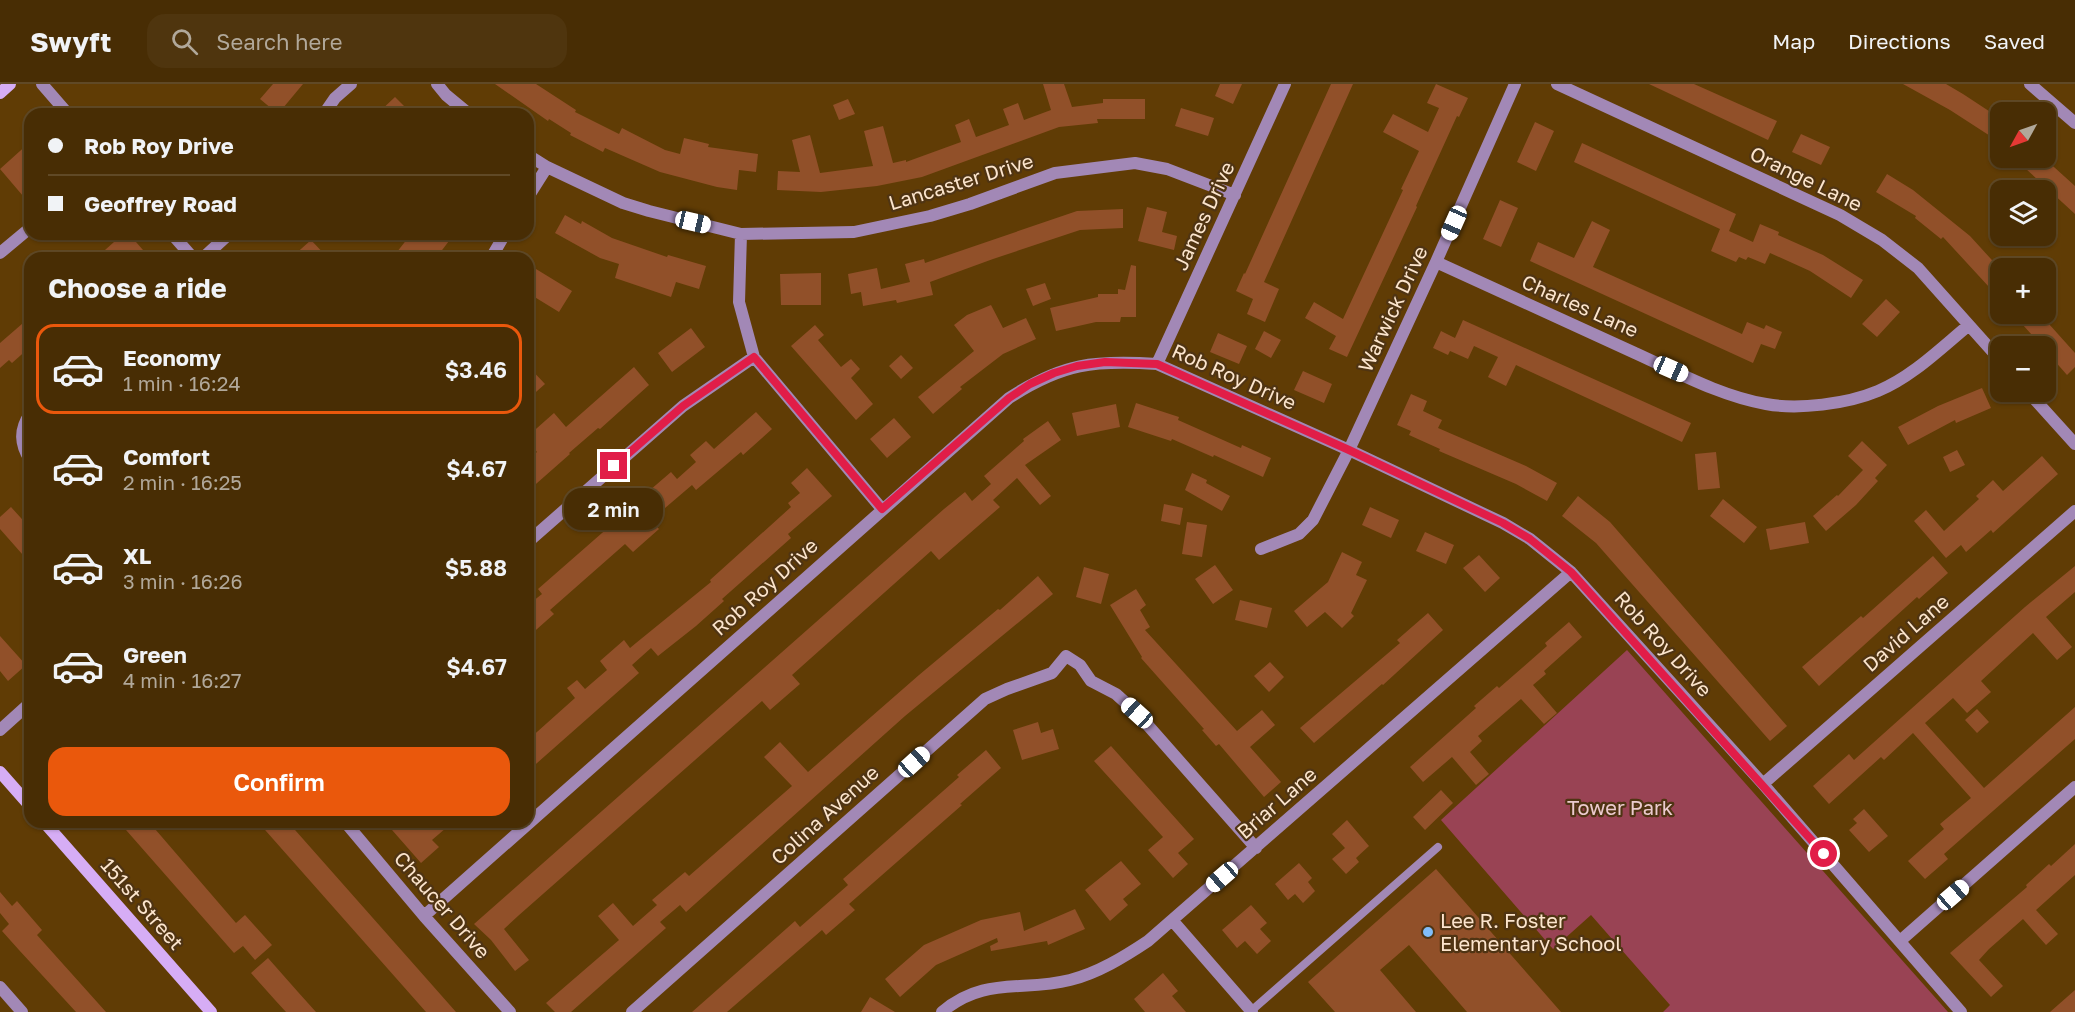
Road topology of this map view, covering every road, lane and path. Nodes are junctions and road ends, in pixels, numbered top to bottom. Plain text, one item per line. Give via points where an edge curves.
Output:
1 (10, 84) edge
2 (42, 84) edge
3 (351, 84) edge
4 (437, 84) edge
5 (1285, 84) edge
6 (1515, 84) edge
7 (1557, 84) edge
8 (2030, 84) edge
9 (0, 93) edge
10 (63, 108) edge
11 (328, 108) edge
12 (462, 108) edge
13 (2075, 123) edge
14 (534, 159) edge
15 (547, 167) junction
16 (534, 188) edge
17 (1236, 195) junction
18 (24, 233) edge
19 (741, 234) junction
20 (177, 240) edge
21 (222, 240) edge
22 (188, 252) edge
23 (210, 252) edge
24 (0, 253) edge
25 (1436, 262) junction
26 (1969, 325) junction
27 (1990, 349) edge
28 (754, 357) junction
29 (1157, 364) junction
30 (2037, 402) edge
31 (24, 426) edge
32 (24, 444) edge
33 (2075, 444) edge
34 (1349, 450) junction
35 (882, 509) junction
36 (2075, 511) edge
37 (534, 537) edge
38 (1261, 549) dead end
39 (1571, 572) junction
40 (24, 708) edge
41 (0, 730) edge
42 (0, 772) edge
43 (1763, 784) junction
44 (2075, 787) edge
45 (24, 800) edge
46 (534, 818) edge
47 (49, 828) edge
48 (350, 828) edge
49 (523, 828) edge
50 (1438, 847) dead end
51 (1256, 848) junction
52 (424, 916) junction
53 (1172, 920) junction
54 (1900, 941) junction
55 (0, 987) edge
56 (1252, 1011) edge
57 (22, 1012) edge
58 (211, 1012) edge
59 (510, 1012) edge
60 (632, 1012) edge
61 (942, 1012) edge
62 (1961, 1012) edge

1 - 9 street
2 - 10 street
3 - 11 street
4 - 12 street
5 - 17 street, James Drive
6 - 25 street, Warwick Drive
7 - 26 street, Orange Lane via 1840,215 1918,268
8 - 13 street
14 - 15 street, Lancaster Drive
15 - 16 street
15 - 19 street, Lancaster Drive via 623,203
17 - 19 street, Lancaster Drive via 1167,169 1135,163 1055,173 930,216 854,232
17 - 29 street, James Drive
18 - 24 street
19 - 28 street via 739,302
20 - 22 street
21 - 23 street
25 - 26 street, Charles Lane via 1713,388 1769,405 1845,401 1878,391 1935,354
25 - 34 street, Warwick Drive
26 - 27 street, Orange Lane
28 - 35 street
28 - 37 street via 683,406
29 - 34 street, Rob Roy Drive
29 - 35 street, Rob Roy Drive via 1105,362 1054,373 1030,384
30 - 33 street
31 - 32 street via 21,436
34 - 38 street, Warwick Drive via 1313,520 1299,534
34 - 39 street, Rob Roy Drive via 1503,523
35 - 46 street, Rob Roy Drive
36 - 43 street, David Lane
39 - 43 street, Rob Roy Drive
39 - 51 street, Briar Lane
40 - 41 street
42 - 45 street
43 - 54 street, Rob Roy Drive
44 - 54 street
47 - 58 street, 151st Street
48 - 52 street, Chaucer Drive
49 - 52 street, Rob Roy Drive
50 - 56 lane
51 - 53 street, Briar Lane
51 - 60 street, Colina Avenue via 1137,713 1116,694 1091,681 1080,665 1066,656 1052,673 985,699
52 - 59 street, Chaucer Drive
53 - 56 street
53 - 61 street, Briar Lane via 1148,941 1097,970 1069,981 982,990
54 - 62 street, Rob Roy Drive
55 - 57 street

